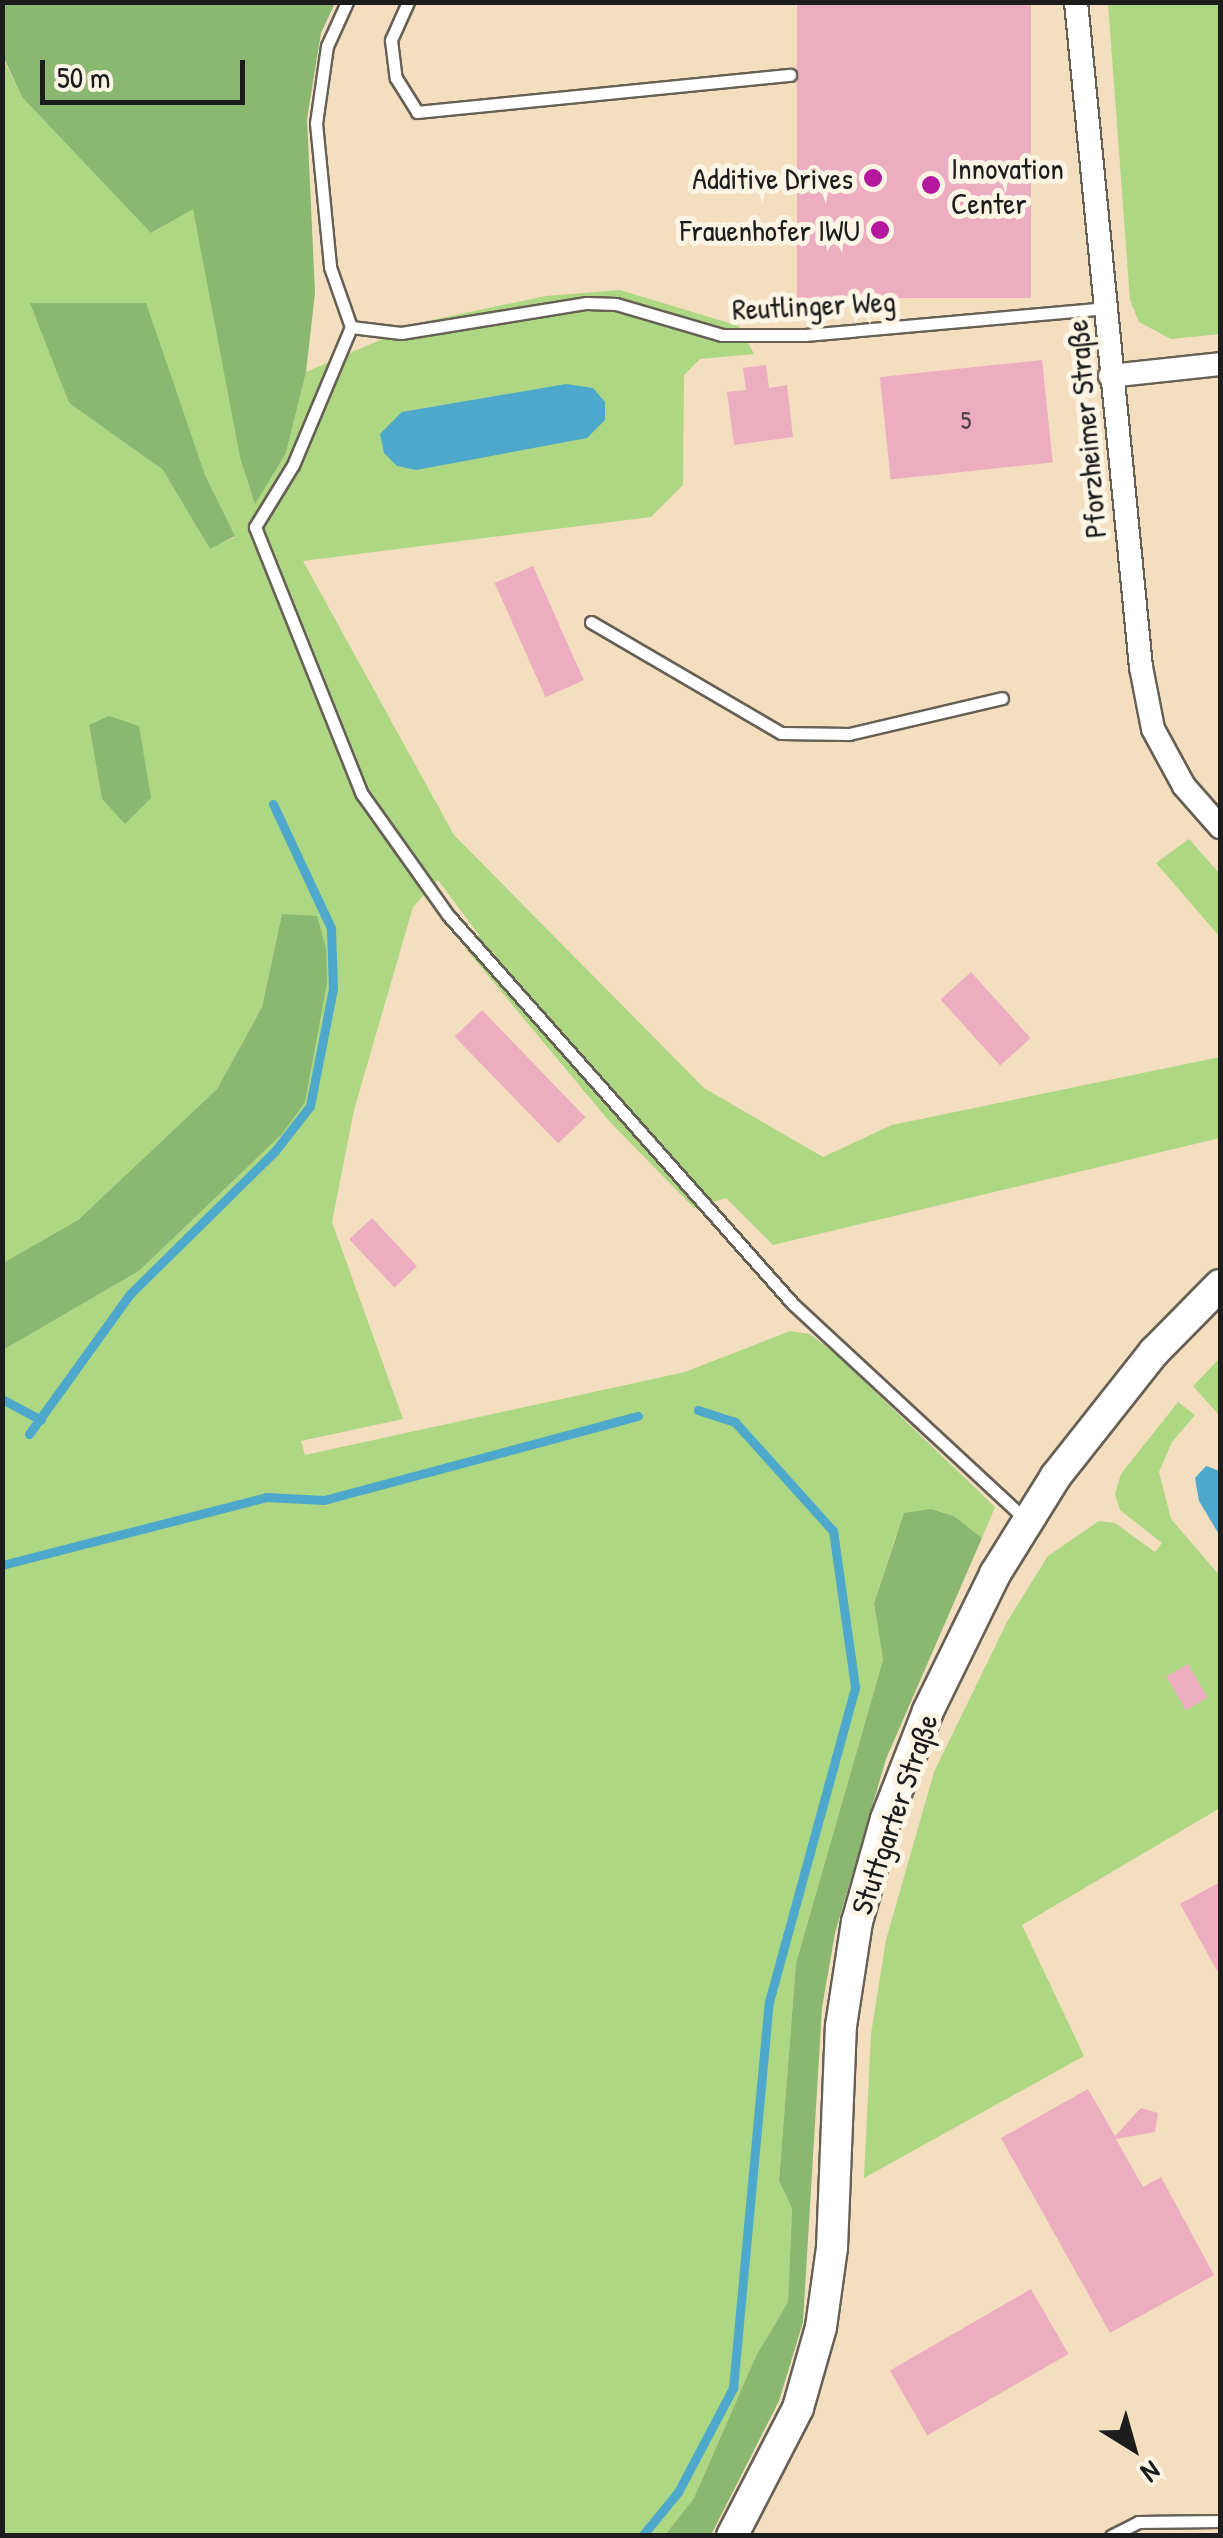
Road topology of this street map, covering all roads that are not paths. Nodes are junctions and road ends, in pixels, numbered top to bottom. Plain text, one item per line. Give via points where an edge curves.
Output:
1 (348, 2) edge
2 (408, 2) edge
3 (1076, 2) edge
4 (790, 75) dead end
5 (1105, 308) junction
6 (352, 326) junction
7 (1220, 364) edge
8 (1110, 376) junction
9 (591, 622) dead end
10 (1002, 698) dead end
11 (1220, 826) edge
12 (1220, 1285) edge
13 (1026, 1520) junction
14 (1220, 2521) edge
15 (732, 2536) edge
16 (1111, 2536) edge

1 - 6 lane via 327,46 316,123 330,267
2 - 4 lane via 391,40 396,78 417,112
3 - 5 street, Pforzheimer Straße
5 - 6 lane, Reutlinger Weg via 787,336 722,335 616,304 587,303 401,333
5 - 8 street, Pforzheimer Straße
6 - 13 lane via 293,464 254,526 362,794 448,915 793,1304
7 - 8 street
8 - 11 street, Pforzheimer Straße via 1133,614 1153,729 1184,786
9 - 10 lane via 780,733 849,734
12 - 13 main road, Stuttgarter Straße via 1100,1416
13 - 15 main road, Stuttgarter Straße via 960,1640 881,1836 856,1922 841,2026 832,2248 821,2327 777,2456
14 - 16 lane via 1138,2522

